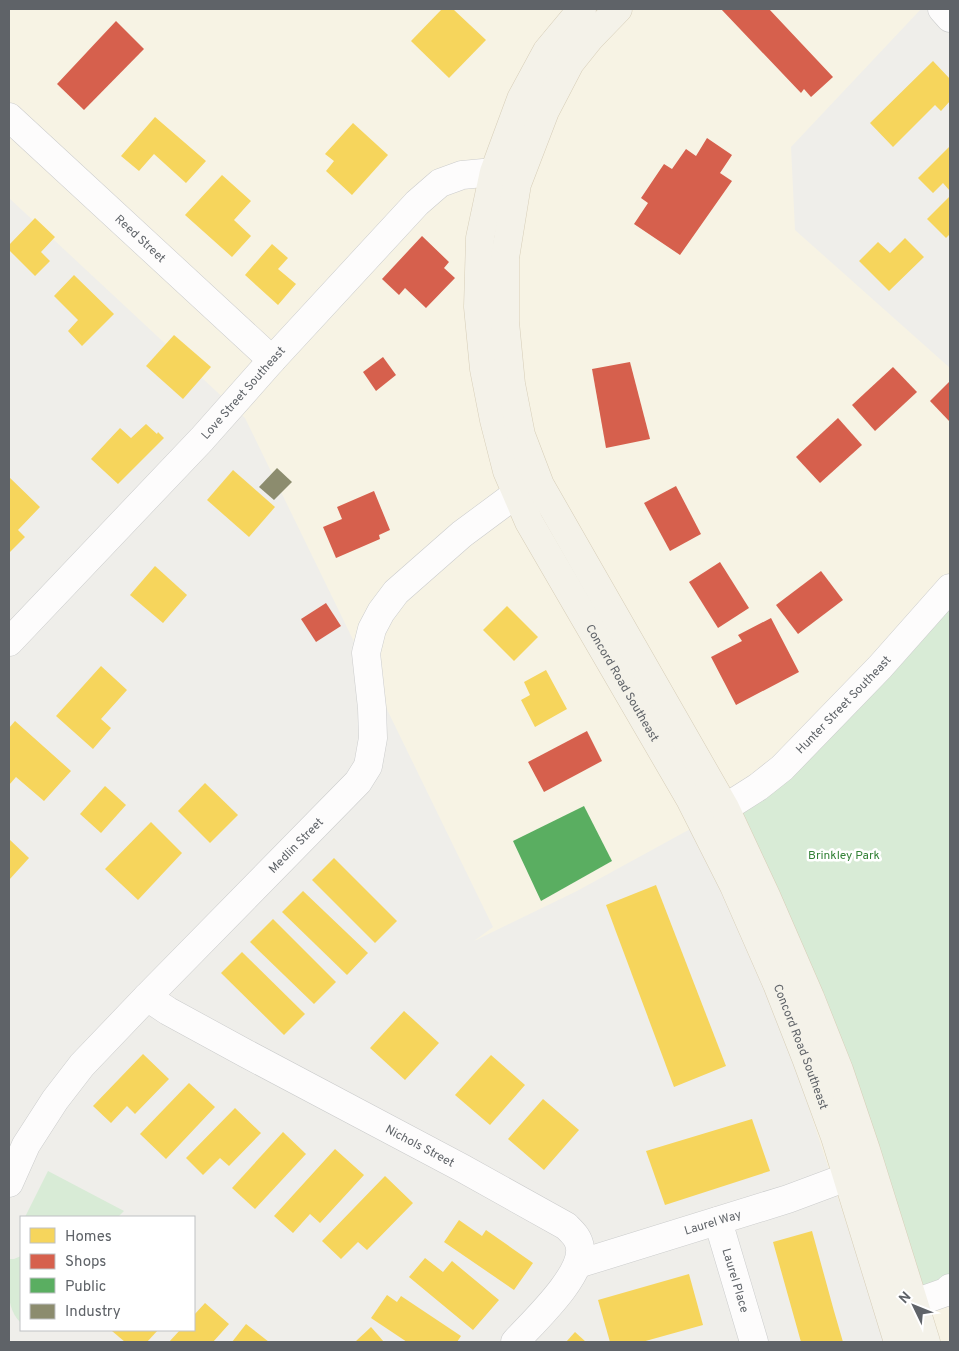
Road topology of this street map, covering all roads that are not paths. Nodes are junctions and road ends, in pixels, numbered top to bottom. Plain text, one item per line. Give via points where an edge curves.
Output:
1 (618, 9) edge
2 (942, 9) edge
3 (950, 18) edge
4 (575, 19) edge
5 (9, 117) edge
6 (494, 172) junction
7 (272, 360) junction
8 (516, 494) junction
9 (950, 588) edge
10 (9, 642) edge
11 (725, 808) junction
12 (147, 997) junction
13 (847, 1177) junction
14 (9, 1183) edge
15 (718, 1220) junction
16 (578, 1264) junction
17 (950, 1288) edge
18 (915, 1303) junction
19 (515, 1342) edge
20 (754, 1342) edge
21 (898, 1342) edge
22 (926, 1342) edge

1 - 4 main road
2 - 3 street
4 - 6 main road, Concord Road Southeast via 547,52 521,99
4 - 11 main road, Concord Road Southeast via 570,63 545,111 516,184 505,258 505,322 511,384 521,435 540,485
5 - 7 street, Reed Street
6 - 7 street, Love Street Southeast via 462,175 440,183
6 - 8 main road, Concord Road Southeast via 480,238 478,307 484,369 494,420
7 - 10 street, Love Street Southeast
8 - 12 street, Medlin Street via 462,534 396,592 381,612 372,629 366,653 373,738 368,766 358,782
8 - 13 main road, Concord Road Southeast via 529,522 690,799 734,886 806,1058
9 - 11 street, Hunter Street Southeast via 880,667 782,768
11 - 18 main road, Concord Road Southeast via 839,1070
12 - 14 street, Medlin Street via 82,1065 55,1100 26,1145
12 - 16 street, Nichols Street via 566,1226 577,1237 580,1249
13 - 15 street, Laurel Way
13 - 21 main road, Concord Road Southeast
15 - 16 street, Laurel Way
15 - 20 street, Laurel Place
16 - 19 street via 572,1276
17 - 18 street
18 - 22 main road, Concord Road Southeast

